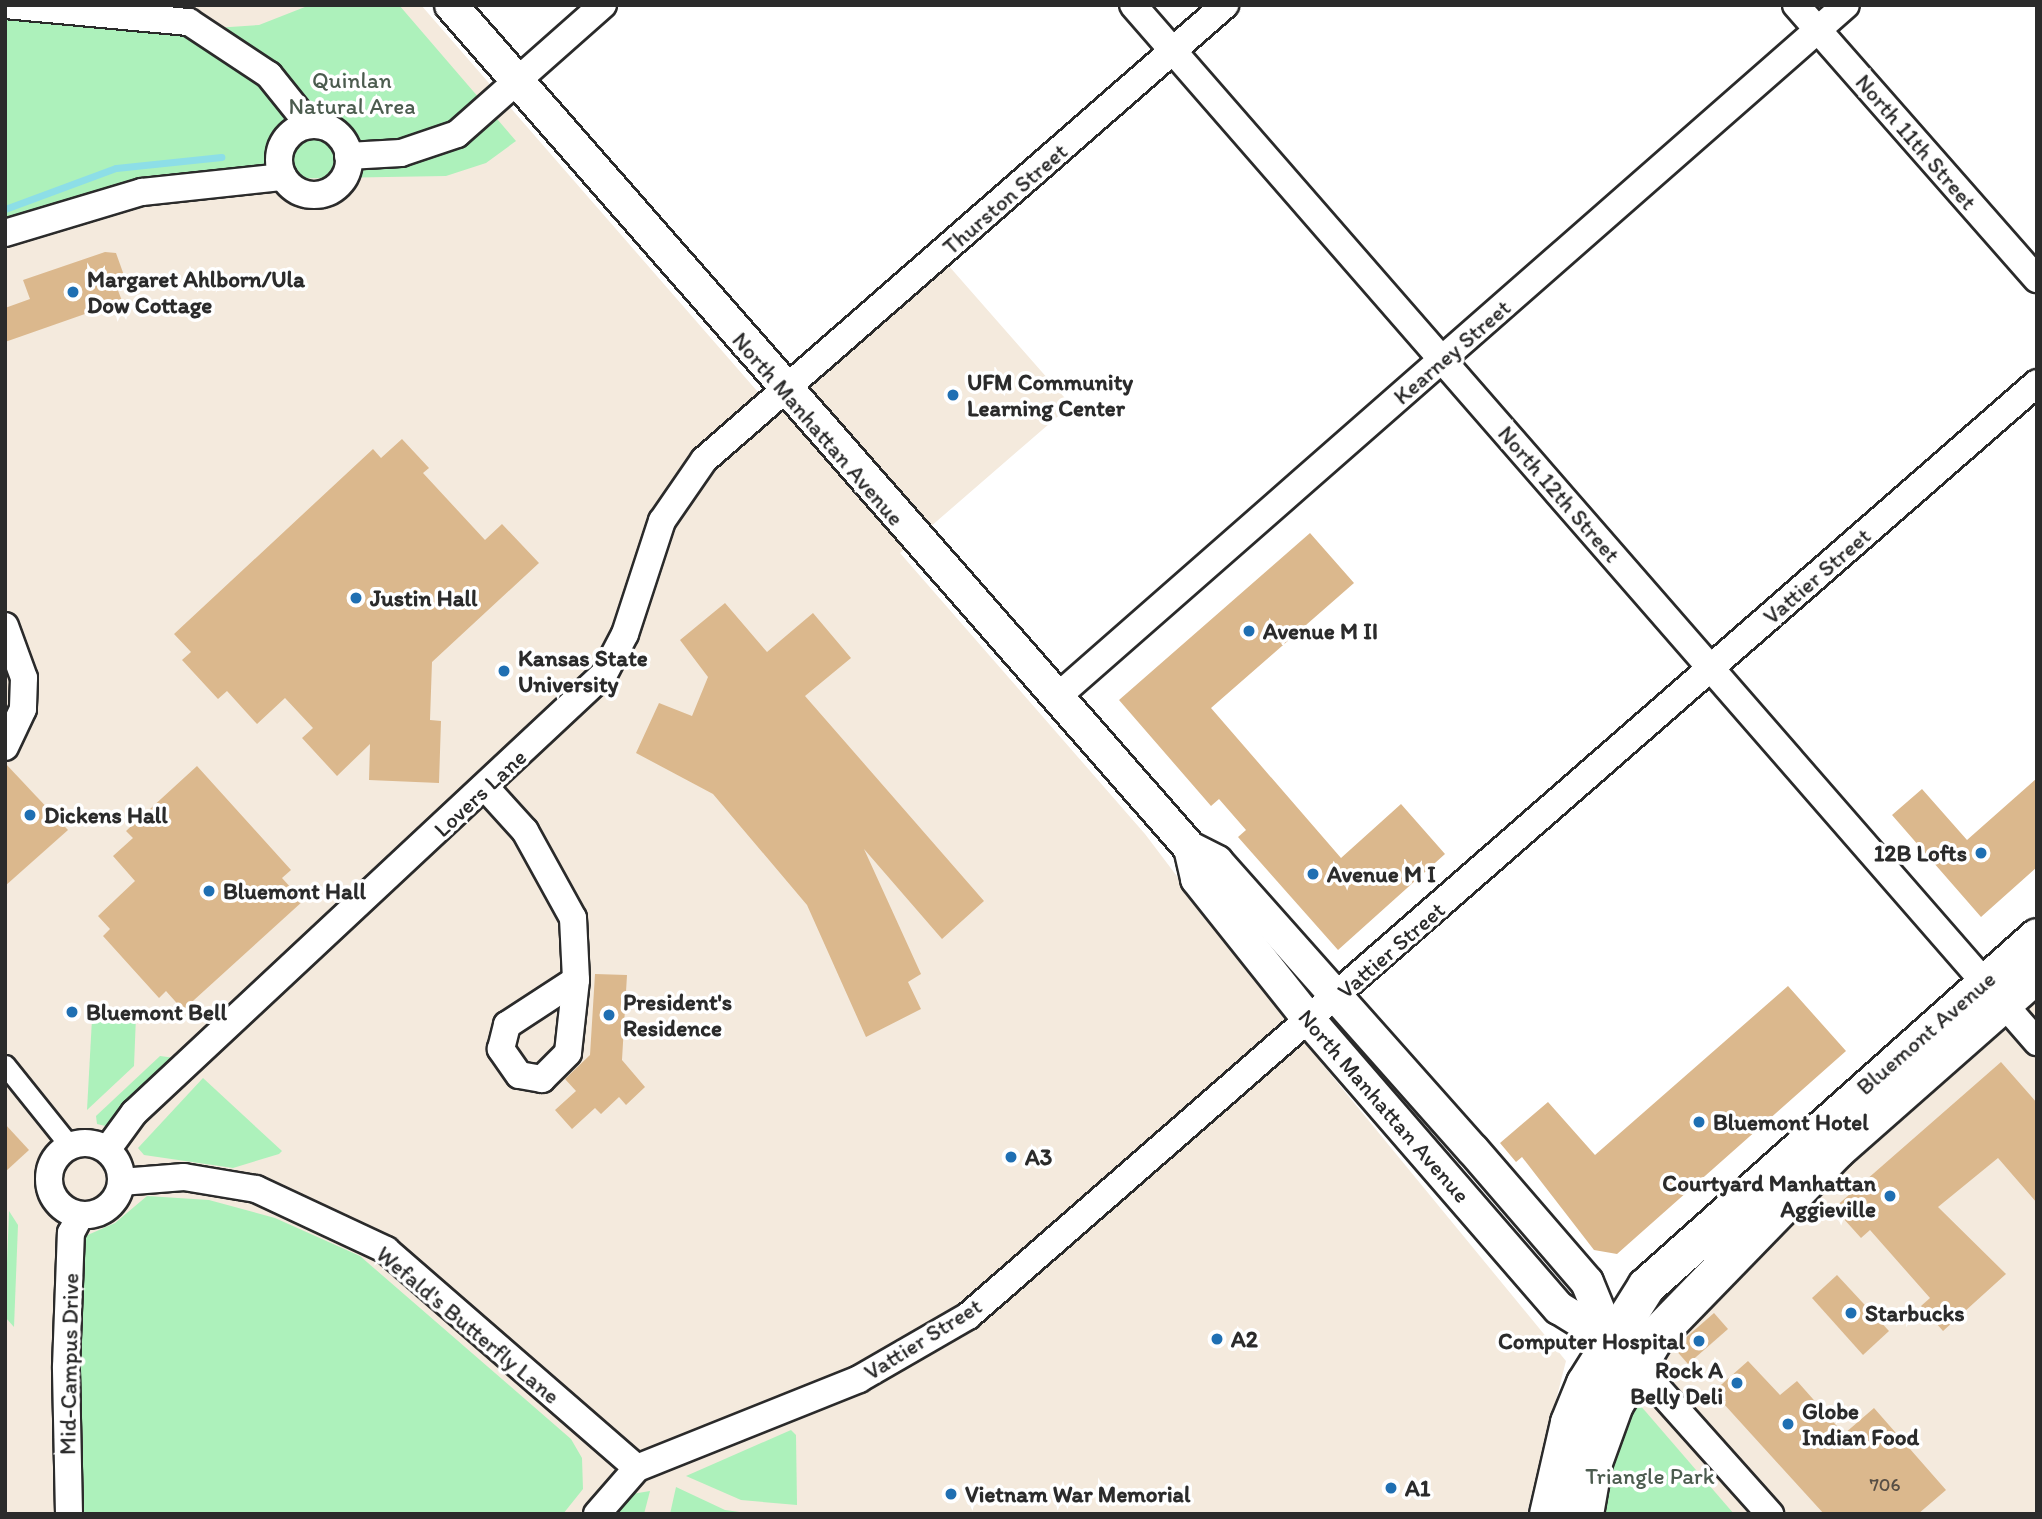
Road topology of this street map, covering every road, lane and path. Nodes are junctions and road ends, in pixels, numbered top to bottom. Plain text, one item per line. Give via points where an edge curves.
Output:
1 (5, 5) edge
2 (451, 5) edge
3 (603, 5) edge
4 (1133, 5) edge
5 (1225, 5) edge
6 (1796, 5) edge
7 (1846, 5) edge
8 (1818, 30) junction
9 (1173, 51) junction
10 (517, 81) junction
11 (309, 125) junction
12 (348, 156) junction
13 (283, 177) junction
14 (5, 233) edge
15 (2037, 279) edge
16 (1442, 360) junction
17 (2037, 383) edge
18 (784, 391) junction
19 (5, 626) edge
20 (1712, 669) junction
21 (1057, 697) junction
22 (5, 747) edge
23 (486, 788) junction
24 (1190, 848) junction
25 (2037, 937) edge
26 (2037, 958) edge
27 (2037, 973) edge
28 (576, 980) dead end
29 (1994, 993) junction
30 (1337, 998) junction
31 (1310, 1021) junction
32 (2037, 1042) edge
33 (5, 1066) edge
34 (70, 1146) junction
35 (107, 1150) junction
36 (121, 1182) junction
37 (80, 1216) junction
38 (1623, 1350) junction
39 (637, 1468) junction
40 (69, 1514) edge
41 (597, 1514) edge
42 (1548, 1514) edge
43 (1584, 1514) edge
44 (1770, 1514) edge

1 - 11 street via 189,22 269,75
2 - 10 street, North Manhattan Avenue
3 - 10 street
4 - 9 street, North 12th Street
5 - 9 street, Thurston Street
6 - 8 street, North 11th Street
7 - 8 street, Kearney Street
8 - 15 street, North 11th Street
8 - 16 street, Kearney Street
9 - 16 street, North 12th Street
9 - 18 street, Thurston Street
10 - 12 street via 457,134 401,153
10 - 18 street, North Manhattan Avenue
11 - 12 street via 332,130
11 - 13 street via 282,145
12 - 13 street via 341,182 321,195 298,192
13 - 14 street via 142,192
16 - 20 street, North 12th Street
16 - 21 street, Kearney Street
17 - 20 street, Vattier Street
18 - 21 street, North Manhattan Avenue
18 - 23 street, Lovers Lane via 692,474 662,521 625,634 604,674
19 - 22 street via 24,678 23,709
20 - 29 street, North 12th Street
20 - 30 street, Vattier Street
21 - 24 street, North Manhattan Avenue
23 - 28 street via 555,875 573,918
23 - 35 street, Lovers Lane via 134,1113
24 - 30 street, North Manhattan Avenue via 1217,862
24 - 31 street, North Manhattan Avenue via 1197,879
25 - 29 main road, Bluemont Avenue
26 - 29 street
27 - 29 main road, Bluemont Avenue
29 - 32 street, North 12th Street
29 - 38 main road, Bluemont Avenue via 1673,1314
30 - 31 street, Vattier Street
30 - 38 street, North Manhattan Avenue via 1587,1282
31 - 38 street, North Manhattan Avenue via 1559,1308
31 - 39 street, Vattier Street via 968,1316 848,1384
33 - 34 street
34 - 35 street via 89,1143
34 - 37 street via 53,1161 48,1185 59,1205
35 - 36 street
36 - 37 street via 108,1208
36 - 39 street, Wefald's Butterfly Lane via 184,1177 256,1189 386,1250
37 - 40 street, Mid-Campus Drive via 71,1233 66,1367
38 - 42 main road via 1569,1422
38 - 43 main road via 1592,1462
38 - 44 street, North Manhattan Avenue
39 - 41 street, Vattier Street

